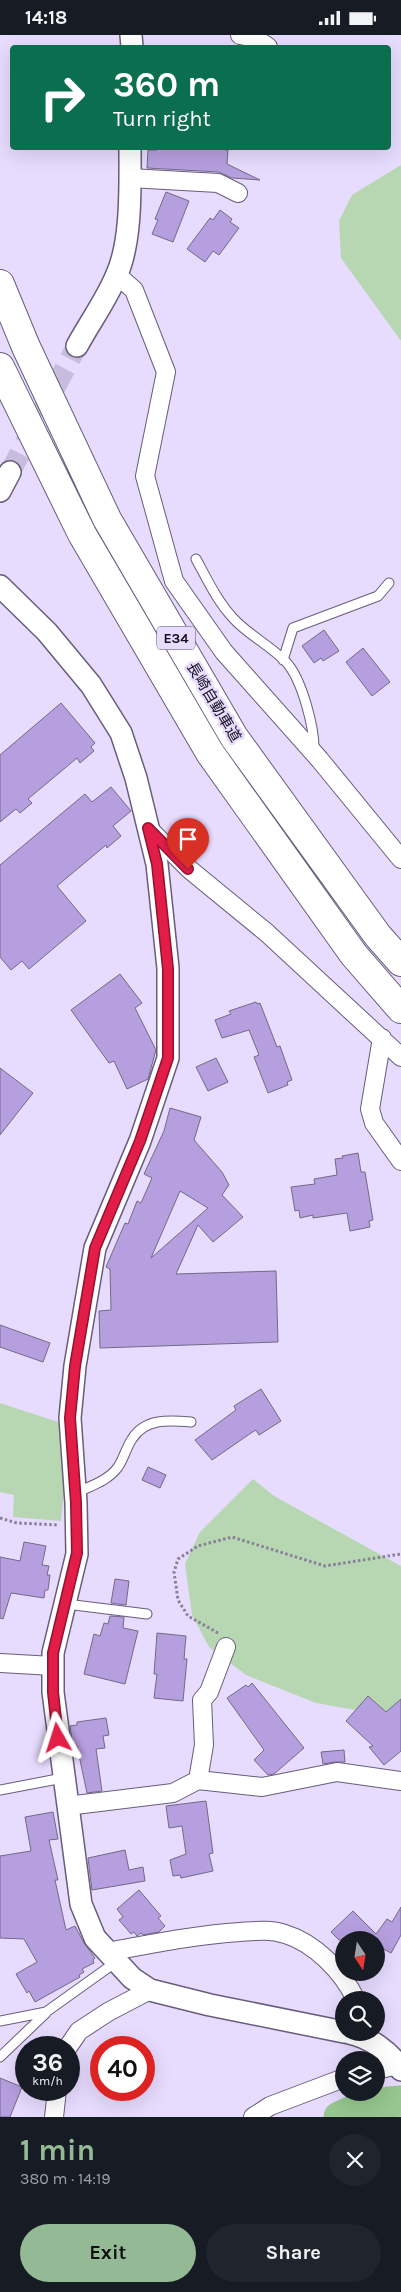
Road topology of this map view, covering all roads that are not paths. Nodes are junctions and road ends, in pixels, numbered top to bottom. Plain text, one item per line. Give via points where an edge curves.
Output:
1 (240, 35) edge
2 (265, 45) edge
3 (130, 150) edge
4 (130, 178) junction
5 (238, 193) dead end
6 (117, 275) junction
7 (0, 284) edge
8 (77, 346) tunnel mouth
9 (0, 367) edge
10 (10, 471) tunnel mouth
11 (0, 491) edge
12 (196, 559) dead end
13 (389, 583) dead end
14 (0, 586) edge
15 (283, 660) junction
16 (314, 753) junction
17 (148, 828) junction
18 (401, 859) edge
19 (401, 962) edge
20 (401, 1009) edge
21 (382, 1038) junction
22 (401, 1057) edge
23 (401, 1161) edge
24 (191, 1422) dead end
25 (76, 1493) junction
26 (66, 1604) junction
27 (147, 1614) dead end
28 (226, 1647) road end
29 (0, 1663) edge
30 (53, 1666) junction
31 (63, 1778) junction
32 (198, 1780) junction
33 (401, 1781) edge
34 (0, 1790) edge
35 (67, 1806) junction
36 (119, 1964) junction
37 (150, 1990) junction
38 (352, 1991) edge
39 (46, 2013) junction
40 (0, 2021) edge
41 (335, 2029) edge
42 (76, 2036) edge
43 (371, 2041) edge
44 (0, 2057) edge
45 (400, 2067) edge
46 (385, 2069) edge
47 (335, 2081) edge
48 (56, 2101) edge
49 (54, 2117) edge
50 (254, 2117) edge

1 - 2 street via 255,38
3 - 4 street
4 - 5 street via 218,183
4 - 6 street via 122,259
6 - 8 street
6 - 16 street via 134,290 166,372 145,476 174,581 224,652
7 - 19 highway, 長崎自動車道 / E34 via 107,519 234,737 378,936
9 - 20 highway, 長崎自動車道 / E34 via 82,534 210,753 354,955
10 - 11 street
12 - 15 lane via 233,618
13 - 15 lane via 378,596 293,628
14 - 17 street via 47,632 91,685 121,733
15 - 16 lane via 305,698 314,736
16 - 18 street
17 - 21 street via 188,869 267,933
17 - 25 street via 157,864 168,969 168,1058 140,1141 95,1248 75,1366 70,1418
21 - 22 street
21 - 23 street via 370,1109 374,1123
24 - 25 lane via 165,1419 151,1423 133,1437 118,1467 102,1481
25 - 26 street via 77,1553
26 - 27 lane
26 - 30 street via 53,1653
28 - 32 street via 209,1693 202,1700 204,1745
29 - 30 street
30 - 31 street
31 - 34 lane
31 - 35 street
32 - 33 street via 262,1787 337,1772
32 - 35 street via 173,1793
35 - 36 street via 81,1904 95,1938
36 - 37 street
36 - 38 street via 206,1935 269,1930 286,1934 316,1950
36 - 39 lane
37 - 41 street
37 - 42 street via 108,2011
39 - 40 lane
39 - 44 lane
43 - 45 street
45 - 46 street
47 - 50 street via 270,2106
48 - 49 street

